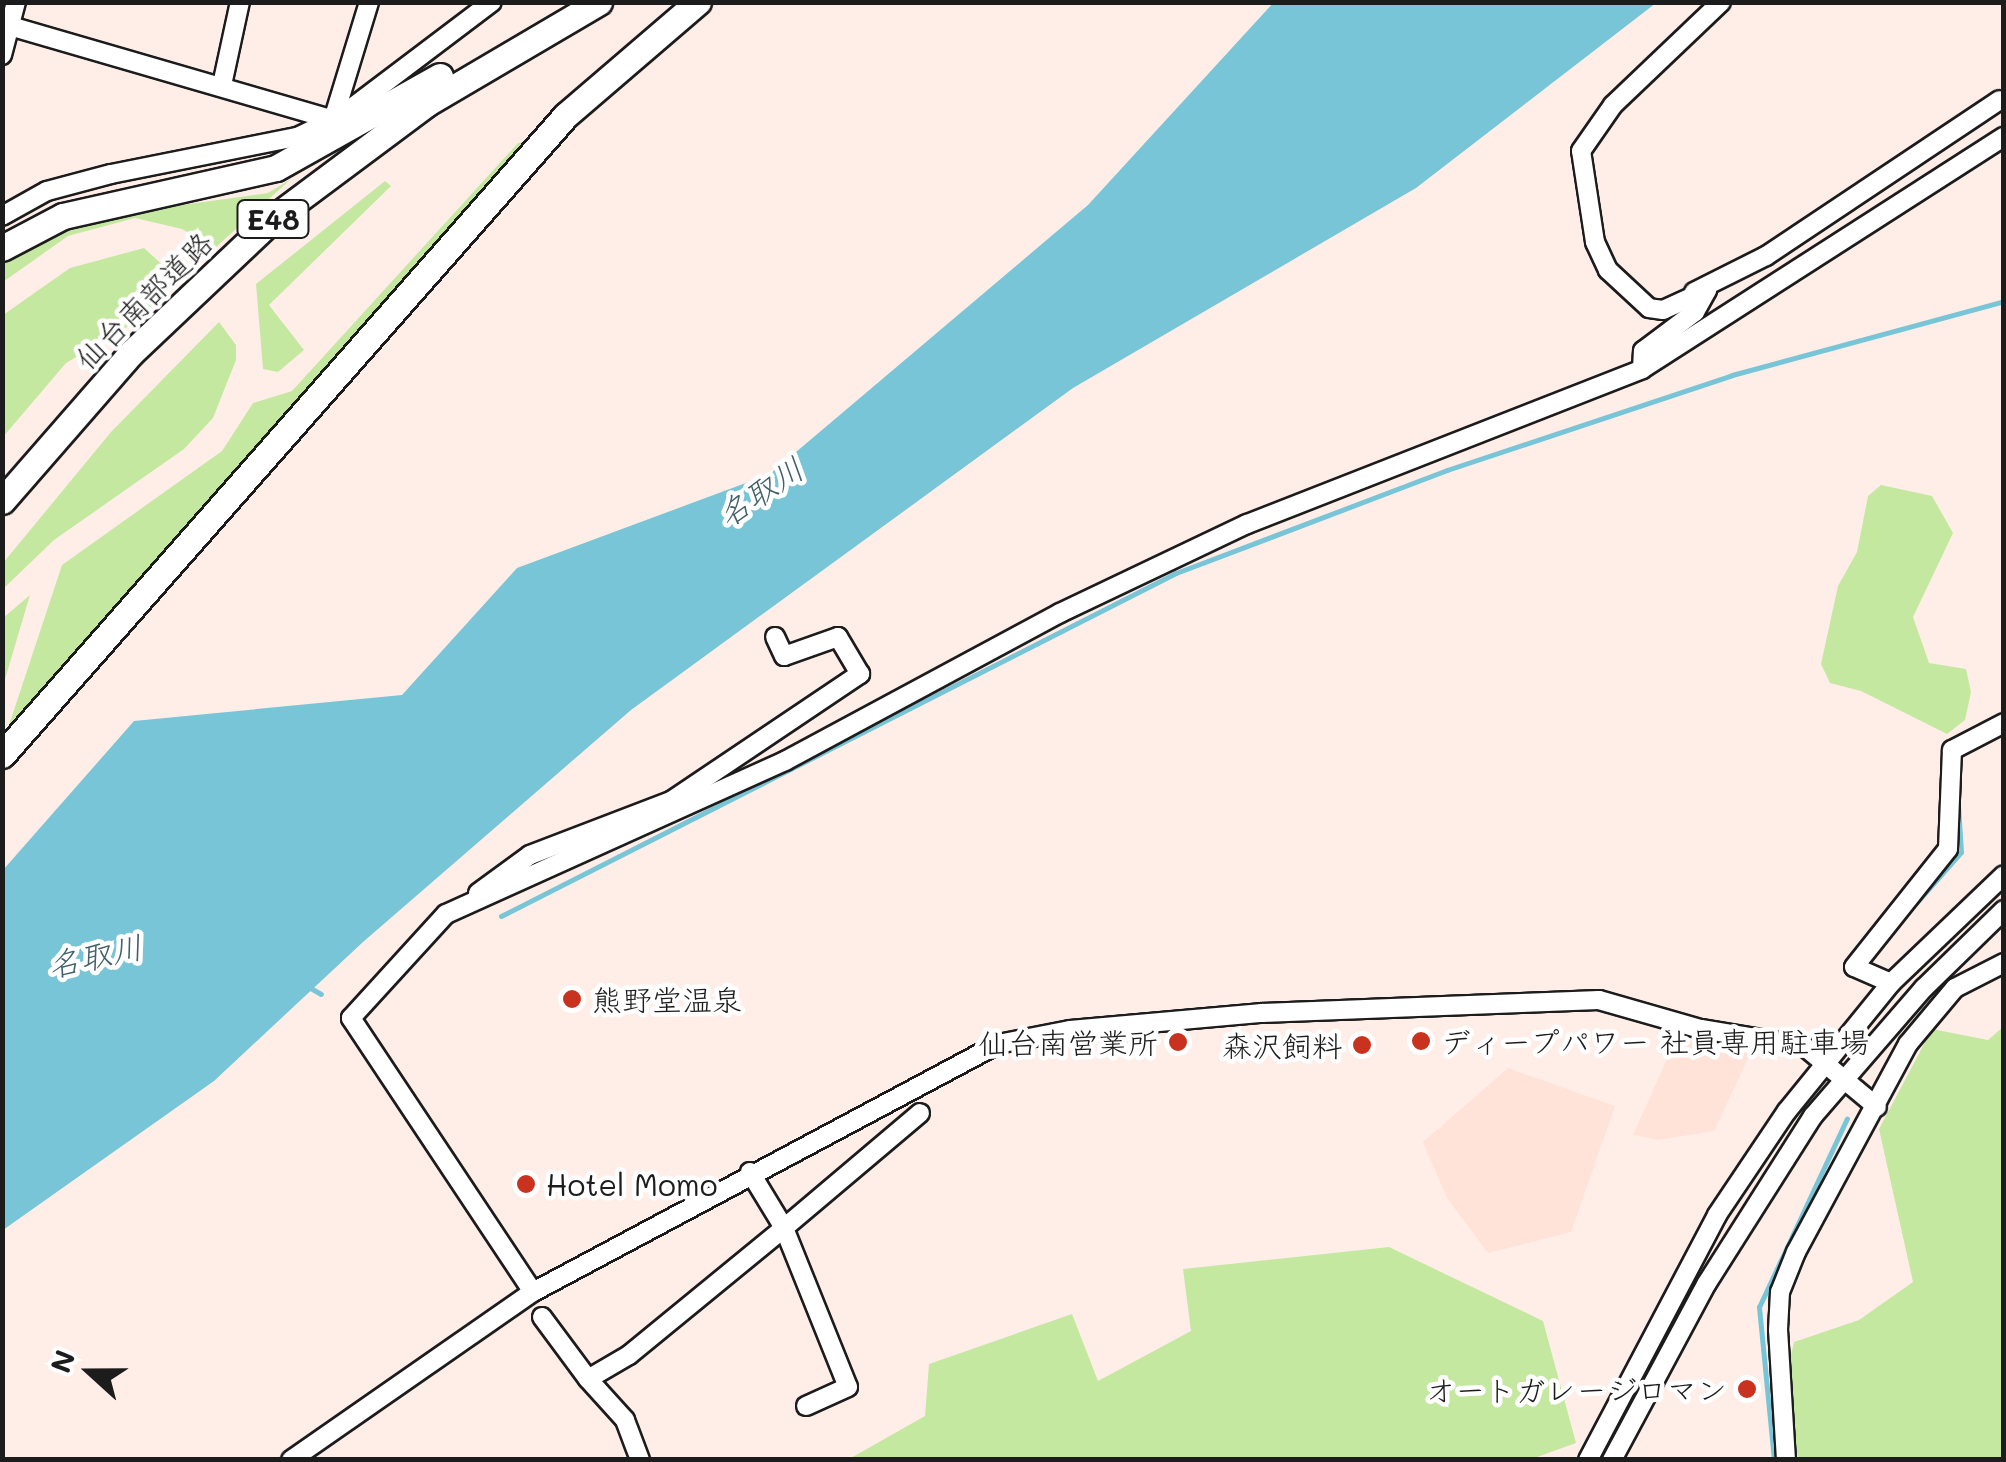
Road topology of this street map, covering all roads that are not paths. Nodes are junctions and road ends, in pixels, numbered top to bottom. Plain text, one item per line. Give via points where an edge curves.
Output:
1 (16, 2) edge
2 (240, 2) edge
3 (369, 2) edge
4 (492, 2) edge
5 (567, 2) edge
6 (599, 2) edge
7 (698, 2) edge
8 (1721, 2) edge
9 (10, 26) junction
10 (2, 55) edge
11 (222, 85) junction
12 (2000, 100) dead end
13 (333, 120) junction
14 (2004, 137) edge
15 (2, 216) edge
16 (2, 248) edge
17 (1689, 295) junction
18 (1642, 369) junction
19 (2, 502) edge
20 (775, 637) dead end
21 (2004, 723) edge
22 (2, 755) edge
23 (2004, 875) edge
24 (2004, 910) edge
25 (453, 911) junction
26 (2004, 963) edge
27 (1938, 972) junction
28 (1891, 984) junction
29 (1955, 988) junction
30 (1824, 1061) junction
31 (1844, 1078) junction
32 (1877, 1107) junction
33 (920, 1113) dead end
34 (750, 1172) junction
35 (784, 1228) junction
36 (533, 1292) junction
37 (542, 1317) dead end
38 (588, 1379) junction
39 (806, 1406) dead end
40 (290, 1460) edge
41 (640, 1460) edge
42 (1588, 1460) edge
43 (1612, 1460) edge
44 (1786, 1460) edge

1 - 9 street
2 - 11 street
3 - 13 street
4 - 13 street
5 - 16 highway via 276,168 64,216
6 - 19 highway, 仙台南部道路 / E48 via 426,104 276,216 131,352
7 - 22 highway via 566,115
8 - 17 street via 1612,105 1581,151 1595,242 1608,270 1649,308 1664,310
9 - 10 street
9 - 11 street
11 - 13 street
12 - 17 street via 1766,256
13 - 15 street via 243,151 47,191
14 - 18 street
17 - 18 street via 1707,290 1695,312 1644,351
18 - 25 street via 1247,524 1060,613 785,762
20 - 25 street via 784,656 838,637 860,674 671,801 530,855
21 - 28 street via 1952,750 1948,849 1854,967
23 - 28 street
24 - 27 street
25 - 36 street via 351,1018
26 - 29 street
27 - 29 street
27 - 31 street
28 - 30 street
29 - 32 street via 1908,1044
30 - 31 street
30 - 34 street via 1804,1046 1701,1029 1599,1000 1424,1002 1070,1030 981,1051
30 - 42 street via 1717,1216
31 - 32 street
31 - 43 street via 1765,1185
32 - 44 street via 1821,1202 1780,1292
33 - 35 street
34 - 35 street
34 - 36 street
35 - 38 street via 629,1355
35 - 39 street via 848,1387
36 - 40 street
37 - 38 street
38 - 41 street via 625,1420

